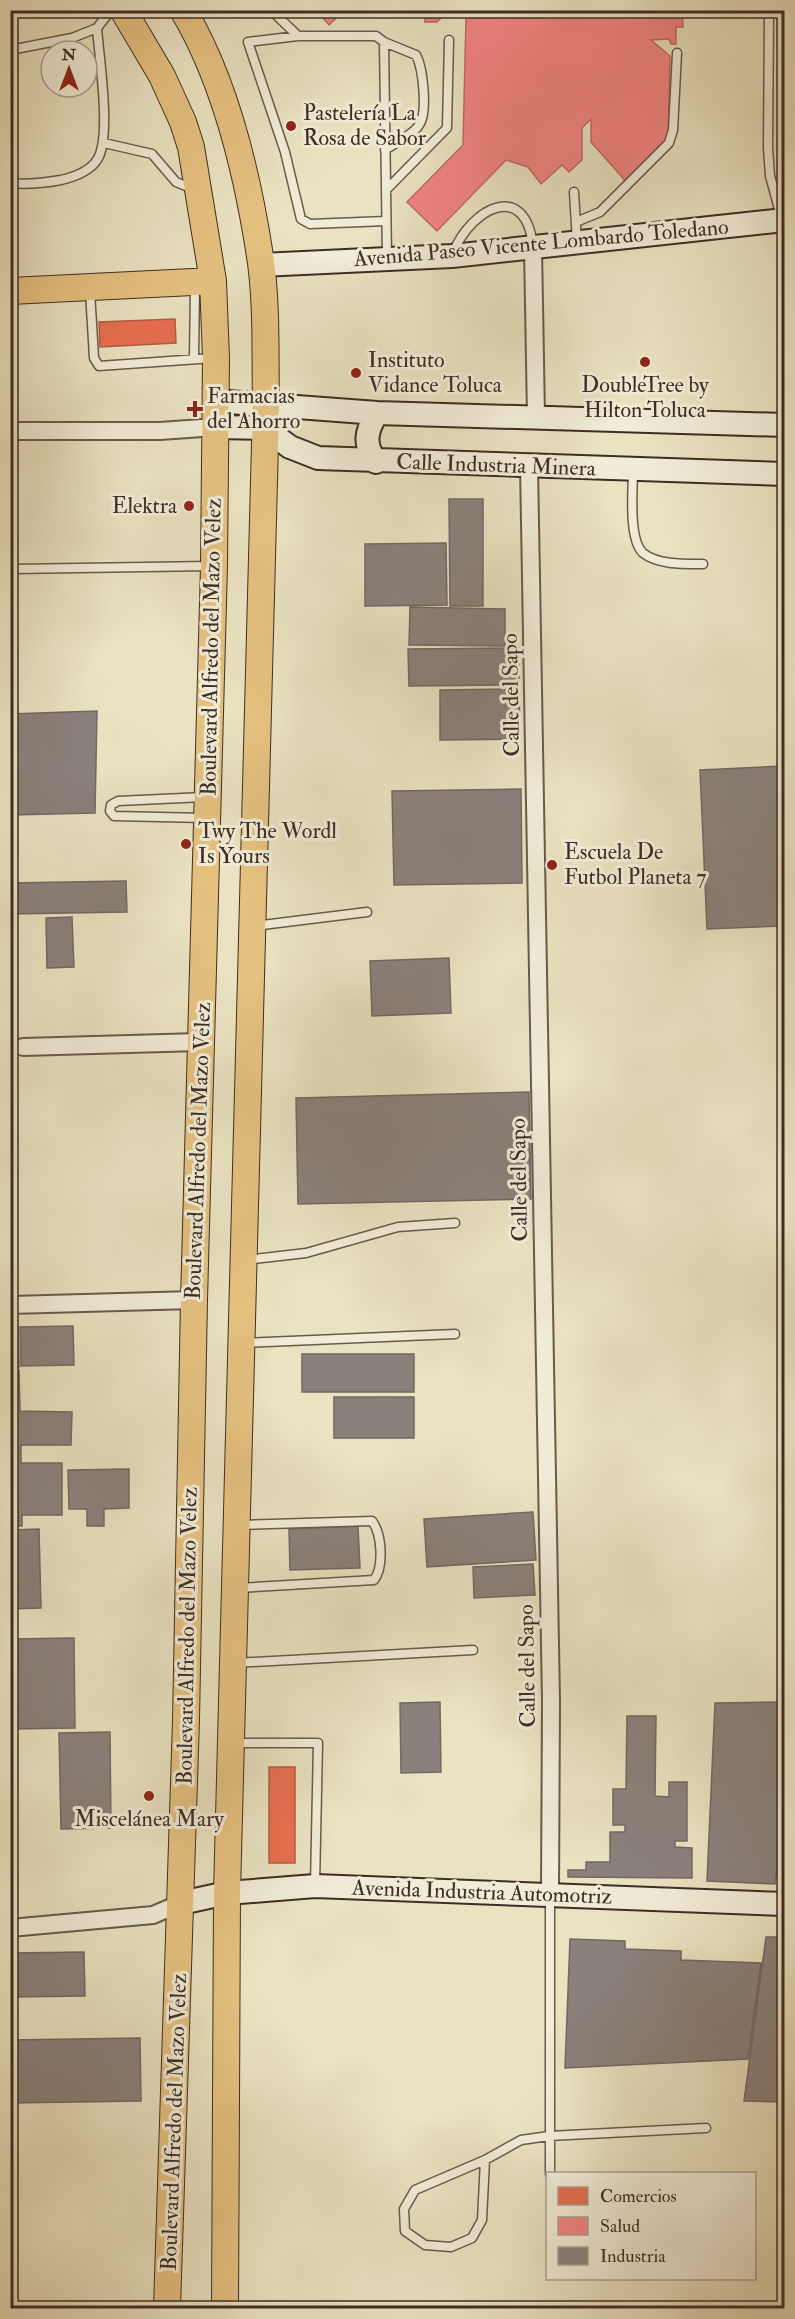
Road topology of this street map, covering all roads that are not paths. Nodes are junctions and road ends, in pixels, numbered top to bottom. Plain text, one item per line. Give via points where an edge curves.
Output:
1 (111, 10) edge
2 (123, 10) edge
3 (183, 10) edge
4 (271, 10) edge
5 (769, 10) edge
6 (97, 28) junction
7 (298, 36) junction
8 (449, 40) dead end
9 (384, 42) junction
10 (10, 50) edge
11 (677, 53) dead end
12 (104, 143) junction
13 (385, 150) junction
14 (10, 183) edge
15 (780, 189) edge
16 (386, 190) junction
17 (200, 192) junction
18 (574, 192) dead end
19 (783, 220) edge
20 (387, 221) junction
21 (576, 232) junction
22 (533, 248) junction
23 (452, 256) junction
24 (387, 260) junction
25 (261, 265) junction
26 (204, 282) junction
27 (90, 287) junction
28 (10, 291) edge
29 (205, 358) junction
30 (216, 401) junction
31 (377, 412) junction
32 (265, 417) junction
33 (536, 417) junction
34 (784, 425) edge
35 (216, 427) junction
36 (10, 431) edge
37 (376, 462) junction
38 (529, 466) junction
39 (633, 469) junction
40 (784, 474) edge
41 (703, 564) dead end
42 (214, 566) junction
43 (13, 569) dead end
44 (207, 808) junction
45 (367, 912) dead end
46 (254, 926) junction
47 (200, 1042) junction
48 (23, 1047) dead end
49 (455, 1223) dead end
50 (245, 1260) junction
51 (194, 1300) junction
52 (10, 1305) edge
53 (455, 1334) dead end
54 (242, 1343) junction
55 (236, 1525) junction
56 (235, 1588) junction
57 (473, 1650) dead end
58 (234, 1663) junction
59 (233, 1743) junction
60 (315, 1886) junction
61 (227, 1893) junction
62 (550, 1894) junction
63 (181, 1903) junction
64 (784, 1904) edge
65 (10, 1928) edge
66 (706, 2128) dead end
67 (549, 2136) junction
68 (484, 2160) junction
69 (550, 2172) edge
70 (167, 2308) edge
71 (225, 2308) edge

1 - 6 lane
2 - 17 main road, Boulevard Alfredo del Mazo Velez via 162,76 183,122
3 - 25 main road, Boulevard Alfredo del Mazo Velez via 216,80 233,132
4 - 7 lane
5 - 15 lane via 768,148 770,177
6 - 10 lane via 72,38
6 - 12 lane
7 - 9 lane via 376,36
7 - 20 lane via 247,44 279,133 299,215 310,224
8 - 16 lane via 447,128
9 - 13 lane
9 - 13 lane via 416,56 422,73 423,104 419,125
11 - 21 lane via 669,143
12 - 14 lane via 97,160 70,178 23,185
12 - 17 lane via 152,154 176,182
13 - 16 lane
15 - 19 lane
16 - 20 lane
17 - 26 main road, Boulevard Alfredo del Mazo Velez
18 - 21 lane
19 - 21 main road, Avenida Paseo Vicente Lombardo Toledano
20 - 24 lane
21 - 22 main road, Avenida Paseo Vicente Lombardo Toledano
22 - 23 main road, Avenida Paseo Vicente Lombardo Toledano
22 - 23 lane via 524,216 511,207 494,208 481,213 470,224
22 - 33 street
23 - 24 main road, Avenida Paseo Vicente Lombardo Toledano
24 - 25 main road, Avenida Paseo Vicente Lombardo Toledano
25 - 32 main road, Boulevard Alfredo del Mazo Velez
26 - 27 main road
26 - 29 main road, Boulevard Alfredo del Mazo Velez
27 - 28 main road
27 - 29 lane via 97,365
29 - 30 main road, Boulevard Alfredo del Mazo Velez
30 - 32 main road
30 - 35 main road, Boulevard Alfredo del Mazo Velez
31 - 32 main road
31 - 33 main road
31 - 37 main road via 366,440
32 - 35 main road
32 - 37 main road, Calle Industria Minera via 290,447 318,458
32 - 46 main road, Boulevard Alfredo del Mazo Velez
33 - 34 main road
35 - 36 street
35 - 42 main road, Boulevard Alfredo del Mazo Velez
37 - 38 main road, Calle Industria Minera
38 - 39 main road, Calle Industria Minera
38 - 62 street, Calle del Sapo via 550,1665
39 - 40 main road, Calle Industria Minera
39 - 41 lane via 633,525 643,552 660,560
42 - 43 lane
42 - 44 main road, Boulevard Alfredo del Mazo Velez
44 - 44 lane via 118,801 110,811 114,816
44 - 47 main road, Boulevard Alfredo del Mazo Velez
45 - 46 lane
46 - 50 main road, Boulevard Alfredo del Mazo Velez
47 - 48 street
47 - 51 main road, Boulevard Alfredo del Mazo Velez
49 - 50 lane via 398,1227 306,1252
50 - 54 main road, Boulevard Alfredo del Mazo Velez
51 - 52 street
51 - 63 main road, Boulevard Alfredo del Mazo Velez
53 - 54 lane
54 - 55 main road, Boulevard Alfredo del Mazo Velez
55 - 56 main road, Boulevard Alfredo del Mazo Velez
55 - 56 lane via 372,1521 379,1530 379,1574 374,1580
56 - 58 main road, Boulevard Alfredo del Mazo Velez
57 - 58 lane
58 - 59 main road, Boulevard Alfredo del Mazo Velez
59 - 60 lane via 318,1743
59 - 61 main road, Boulevard Alfredo del Mazo Velez
60 - 61 main road, Avenida Industria Automotriz
60 - 62 main road, Avenida Industria Automotriz
61 - 63 main road, Avenida Industria Automotriz
61 - 71 main road, Boulevard Alfredo del Mazo Velez
62 - 64 main road, Avenida Industria Automotriz
62 - 67 lane
63 - 65 street via 153,1916
63 - 70 main road, Boulevard Alfredo del Mazo Velez
66 - 67 lane
67 - 68 lane via 521,2140
67 - 69 lane
68 - 68 lane via 482,2220 472,2238 451,2247 425,2245 405,2231 404,2209 415,2190

